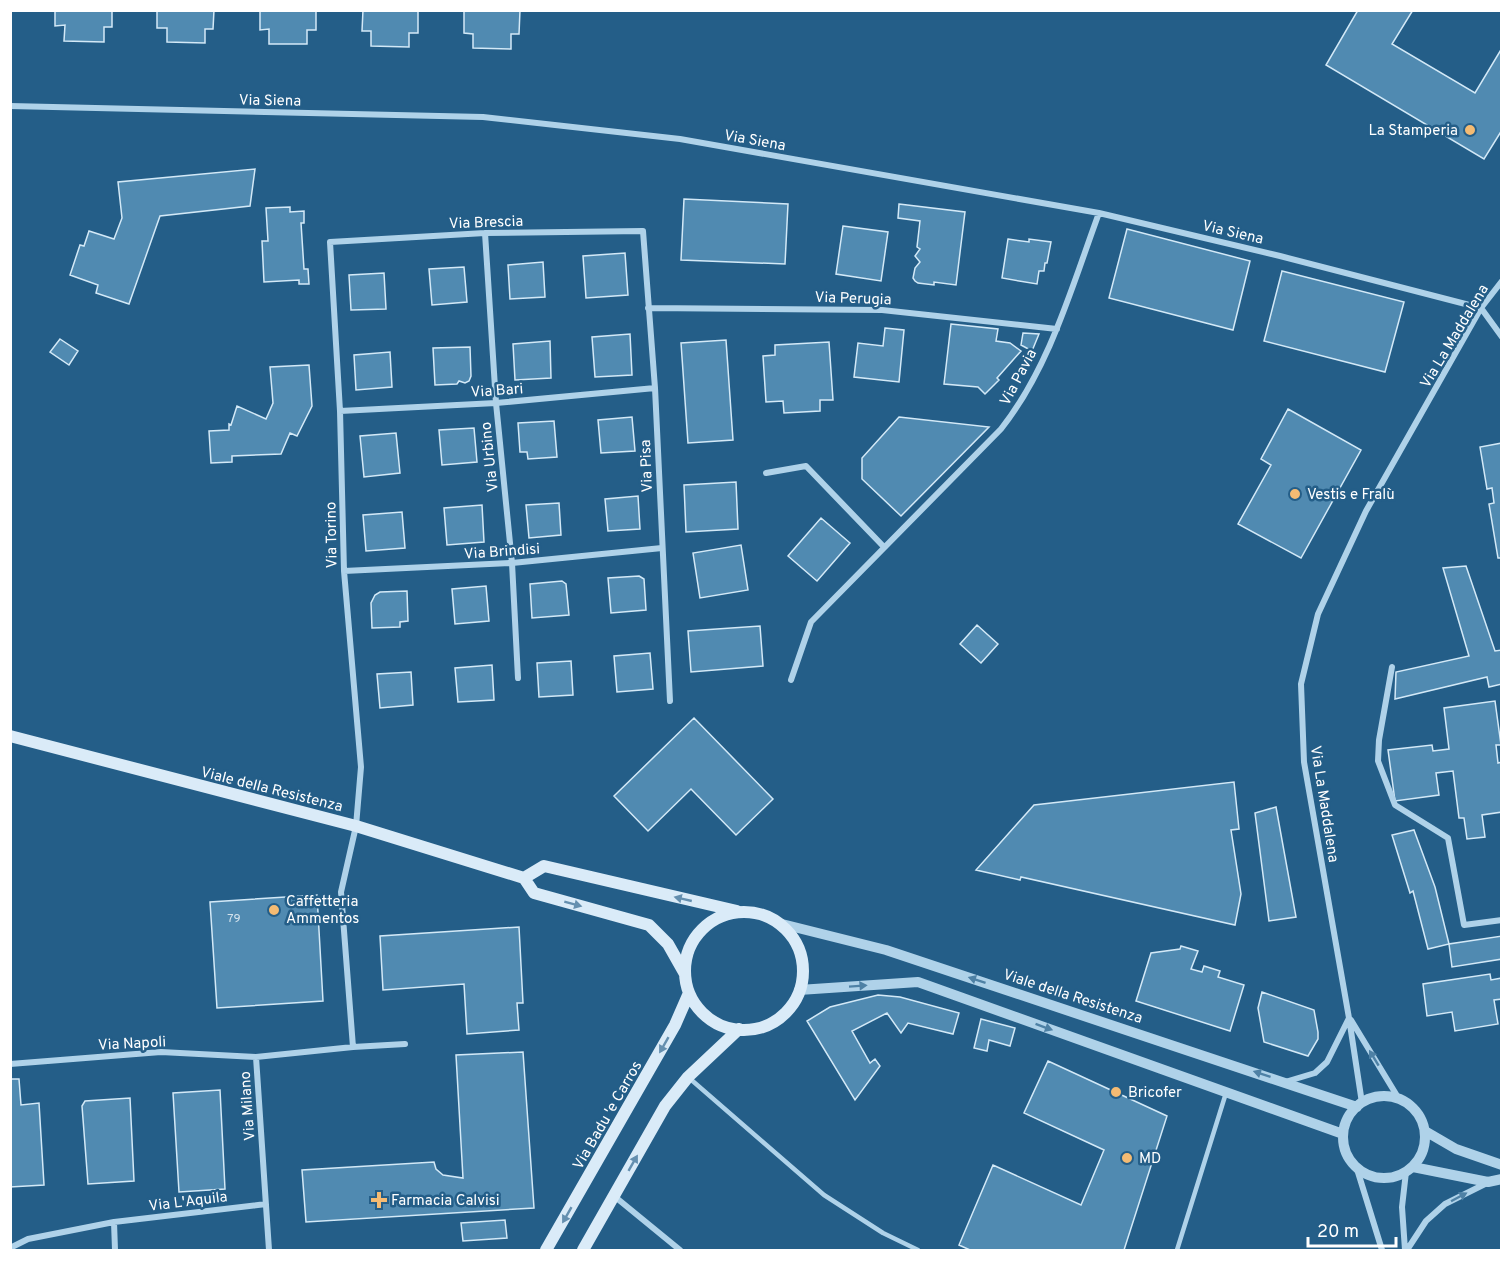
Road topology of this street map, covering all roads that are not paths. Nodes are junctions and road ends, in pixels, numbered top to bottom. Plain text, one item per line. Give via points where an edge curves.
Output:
1 (10, 106) edge
2 (1099, 213) junction
3 (643, 231) joint
4 (485, 233) junction
5 (330, 242) joint
6 (1502, 281) edge
7 (648, 308) junction
8 (1481, 308) junction
9 (1057, 329) junction
10 (1502, 337) edge
11 (655, 388) junction
12 (496, 403) junction
13 (340, 411) junction
14 (765, 473) dead end
15 (884, 547) junction
16 (662, 548) junction
17 (512, 563) junction
18 (344, 571) junction
19 (1392, 667) dead end
20 (518, 678) dead end
21 (791, 680) dead end
22 (670, 701) dead end
23 (10, 736) edge
24 (356, 826) junction
25 (524, 878) junction
26 (740, 912) junction
27 (1502, 920) edge
28 (778, 923) junction
29 (685, 974) junction
30 (799, 990) junction
31 (689, 993) junction
32 (1349, 1018) junction
33 (739, 1029) junction
34 (405, 1044) dead end
35 (353, 1047) junction
36 (255, 1057) junction
37 (10, 1064) edge
38 (688, 1077) junction
39 (1285, 1082) junction
40 (1226, 1092) junction
41 (1399, 1099) junction
42 (1359, 1105) junction
43 (1425, 1131) junction
44 (1343, 1134) junction
45 (1502, 1165) edge
46 (1357, 1169) junction
47 (1410, 1170) junction
48 (1502, 1179) edge
49 (1488, 1182) junction
50 (614, 1196) junction
51 (266, 1204) junction
52 (114, 1222) junction
53 (10, 1248) edge
54 (115, 1251) edge
55 (269, 1251) edge
56 (546, 1251) edge
57 (583, 1251) edge
58 (680, 1251) edge
59 (918, 1251) edge
60 (1177, 1251) edge
61 (1382, 1251) edge
62 (1406, 1251) edge

1 - 2 street, Via Siena via 483,117 680,139
2 - 8 street, Via Siena
2 - 9 street, Via Pavia
3 - 4 street, Via Brescia
3 - 7 street, Via Pisa
4 - 5 street, Via Brescia
4 - 12 street, Via Urbino
5 - 13 street, Via Torino
6 - 8 street, Via La Maddalena
7 - 9 street, Via Perugia via 882,310
7 - 11 street, Via Pisa
8 - 10 street
8 - 32 street, Via La Maddalena via 1366,511 1318,614 1301,684 1304,762
9 - 15 street, Via Pavia via 1019,405 1001,429
11 - 12 street, Via Bari
11 - 16 street, Via Pisa
12 - 13 street, Via Bari
12 - 17 street, Via Urbino
13 - 18 street, Via Torino
14 - 15 street via 806,466
15 - 21 street, Via Pavia via 811,622
16 - 17 street, Via Brindisi
16 - 22 street, Via Pisa
17 - 18 street, Via Brindisi
17 - 20 street, Via Urbino
18 - 24 street, Via Torino via 361,767
19 - 27 street via 1378,761 1395,805 1448,838 1464,925
23 - 24 main road, Viale della Resistenza
24 - 25 main road, Viale della Resistenza
24 - 35 street via 341,892
26 -> 25 main road via 544,866
25 -> 29 main road, Viale della Resistenza via 534,893 649,925 668,944
26 - 28 main road via 761,914
26 - 29 main road via 723,916 694,939
28 - 30 main road via 792,936 800,953 803,972
39 -> 28 street, Viale della Resistenza via 886,950
29 - 31 main road
30 - 33 main road via 790,1008 776,1021 758,1028
30 -> 40 street via 918,981
31 - 33 main road via 709,1018
31 -> 56 main road, Via Badu 'e Carros via 675,1025
32 - 39 street via 1327,1062 1315,1073
41 -> 32 street, Via La Maddalena
32 - 42 street, Via La Maddalena
33 - 38 main road
34 - 35 street, Via Milano
35 - 36 street, Via Milano
36 - 37 street, Via Napoli via 161,1052
36 - 51 street, Via Milano
50 -> 38 main road via 665,1106
38 - 59 lane via 824,1195
39 - 42 street, Viale della Resistenza
40 - 44 street
40 - 60 lane
41 - 42 street via 1386,1096
41 - 43 street via 1416,1111
42 - 44 street via 1350,1115
43 - 45 street via 1456,1149
43 - 47 street via 1425,1144
44 - 46 street via 1344,1147
46 - 47 street via 1381,1179
46 - 61 street
47 - 49 street
47 - 62 street via 1402,1207
48 - 49 street
62 -> 49 street via 1426,1221 1445,1204
50 - 57 main road
50 - 58 street
51 - 52 street, Via L'Aquila
51 - 55 street, Via Milano
52 - 53 street, Via L'Aquila via 28,1239
52 - 54 street

